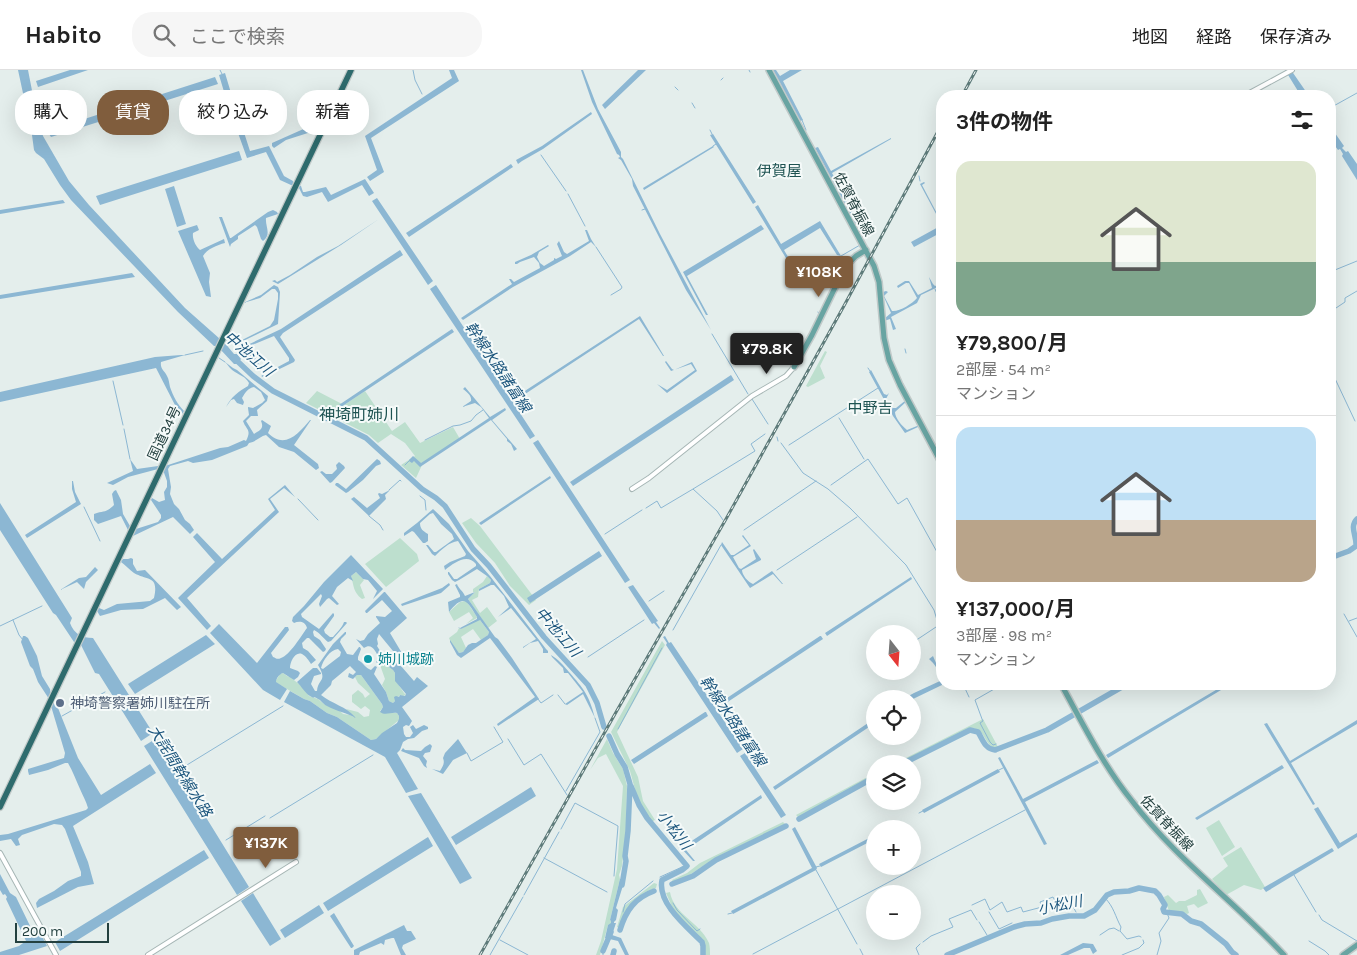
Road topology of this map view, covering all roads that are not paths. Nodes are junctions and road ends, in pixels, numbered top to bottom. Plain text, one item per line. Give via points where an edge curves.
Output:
1 (351, 70) edge
2 (769, 70) edge
3 (1292, 70) edge
4 (1255, 90) edge
5 (866, 250) junction
6 (794, 367) joint
7 (936, 453) edge
8 (632, 489) dead end
9 (1065, 690) edge
10 (0, 807) edge
11 (0, 853) edge
12 (296, 862) dead end
13 (1357, 946) edge
14 (56, 955) edge
15 (148, 955) edge
16 (1284, 955) edge
17 (1343, 955) edge

1 - 10 highway, 国道34号
2 - 5 main road, 佐賀脊振線
3 - 4 street
5 - 6 main road via 845,267
5 - 7 main road, 佐賀脊振線 via 879,282 888,358
6 - 8 street
9 - 16 main road, 佐賀脊振線 via 1110,771 1143,815
11 - 14 street
12 - 15 street
13 - 17 main road

